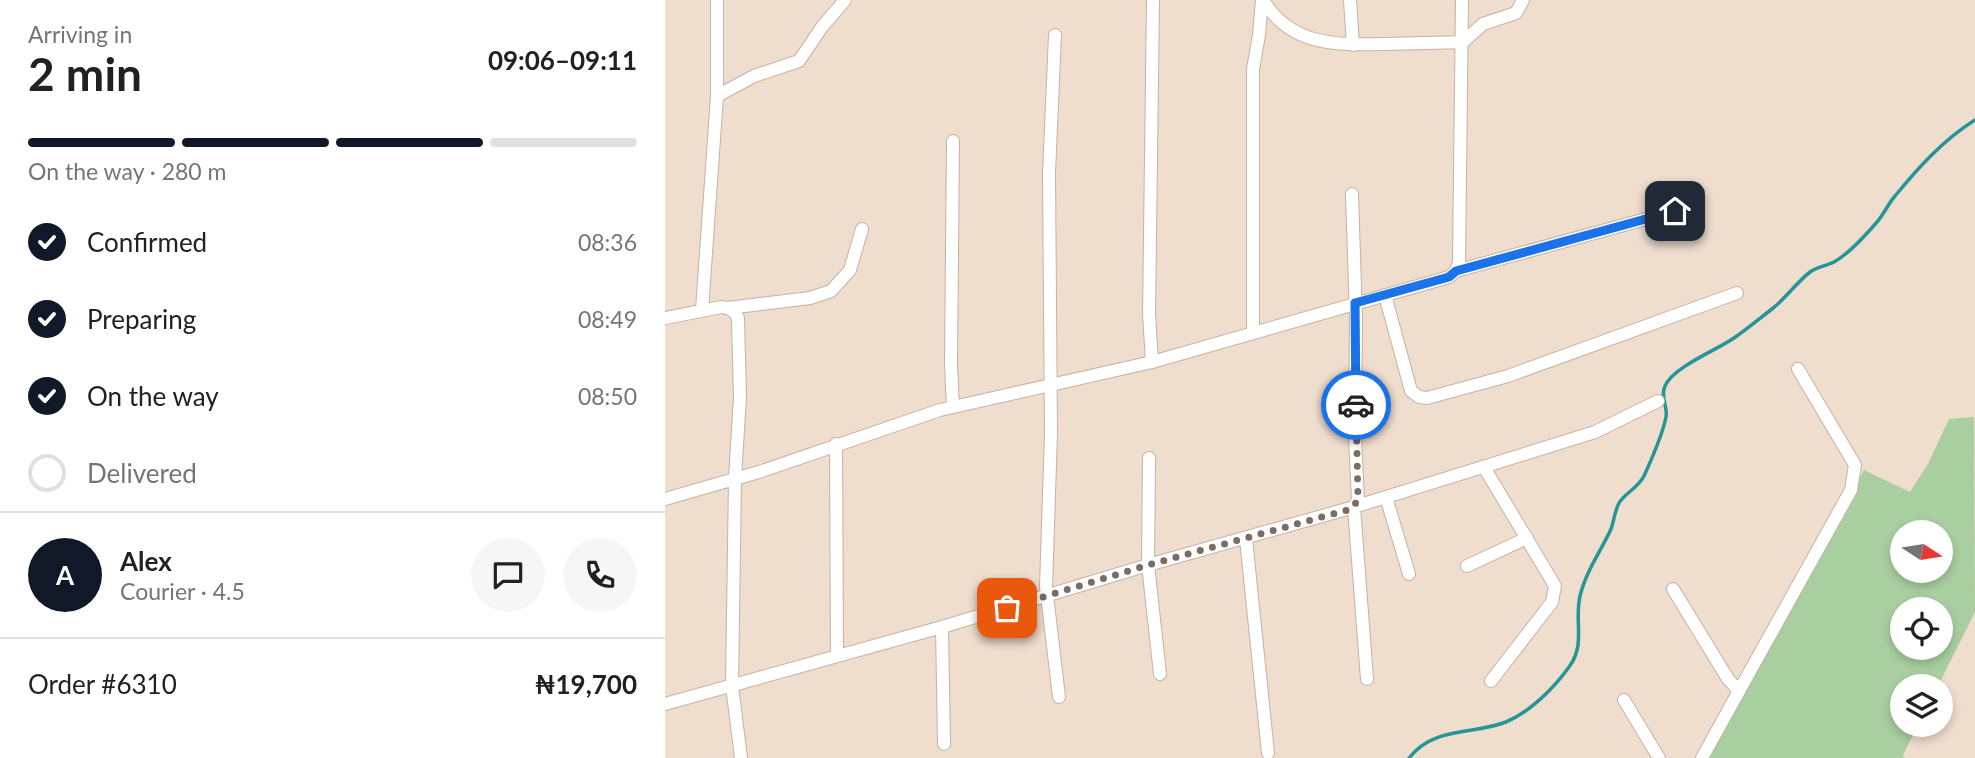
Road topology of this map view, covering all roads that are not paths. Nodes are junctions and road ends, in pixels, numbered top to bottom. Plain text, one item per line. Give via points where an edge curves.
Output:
1 (717, 0) edge
2 (845, 0) edge
3 (1153, 0) edge
4 (1262, 0) edge
5 (1350, 0) edge
6 (1462, 0) edge
7 (1523, 0) edge
8 (1055, 35) dead end
9 (1463, 42) junction
10 (1353, 45) junction
11 (717, 96) junction
12 (953, 141) dead end
13 (1352, 194) dead end
14 (1675, 211) dead end
15 (862, 229) dead end
16 (1456, 271) junction
17 (1737, 293) dead end
18 (1385, 295) junction
19 (1355, 303) junction
20 (728, 307) junction
21 (702, 310) junction
22 (665, 317) edge
23 (1253, 333) junction
24 (1152, 362) junction
25 (1798, 369) dead end
26 (1051, 384) junction
27 (1658, 401) dead end
28 (953, 407) junction
29 (836, 444) junction
30 (1149, 458) dead end
31 (1484, 467) junction
32 (735, 478) junction
33 (1386, 497) junction
34 (665, 499) edge
35 (1354, 507) junction
36 (1527, 538) junction
37 (1246, 539) junction
38 (1148, 565) junction
39 (1467, 566) dead end
40 (1409, 574) dead end
41 (1673, 589) dead end
42 (1047, 596) junction
43 (942, 627) junction
44 (837, 655) junction
45 (1160, 674) dead end
46 (1367, 679) dead end
47 (1491, 681) dead end
48 (732, 686) junction
49 (1739, 691) junction
50 (1059, 698) dead end
51 (1624, 700) dead end
52 (665, 704) edge
53 (944, 744) dead end
54 (1268, 752) dead end
55 (741, 758) edge
56 (1659, 758) edge
57 (1702, 758) edge

1 - 11 street
2 - 11 street via 799,61 754,76
3 - 24 street
4 - 10 street via 1283,25 1315,41
4 - 23 street via 1253,69
5 - 10 street
6 - 9 street
7 - 9 street via 1516,13 1483,24
8 - 26 street via 1049,173
9 - 10 street
9 - 16 street
11 - 21 street
12 - 28 street
13 - 19 street
14 - 16 street
15 - 20 street via 850,270 831,291 810,298
16 - 18 street
17 - 18 street via 1508,376 1427,398 1411,391
18 - 19 street
19 - 23 street
19 - 35 street via 1358,500
20 - 21 street
20 - 32 street via 738,318
21 - 22 street
23 - 24 street
24 - 26 street
25 - 49 street via 1856,471 1834,524
26 - 28 street
26 - 42 street
27 - 31 street via 1595,432
28 - 29 street
29 - 32 street
29 - 44 street
30 - 38 street
31 - 33 street
31 - 36 street
32 - 34 street
32 - 48 street
33 - 35 street
33 - 40 street
35 - 37 street
35 - 46 street
36 - 39 street
36 - 47 street via 1555,586 1554,597
37 - 38 street
37 - 54 street
38 - 42 street
38 - 45 street
41 - 49 street
42 - 43 street
42 - 50 street
43 - 44 street
43 - 53 street
44 - 48 street
48 - 52 street
48 - 55 street
49 - 57 street
51 - 56 street

